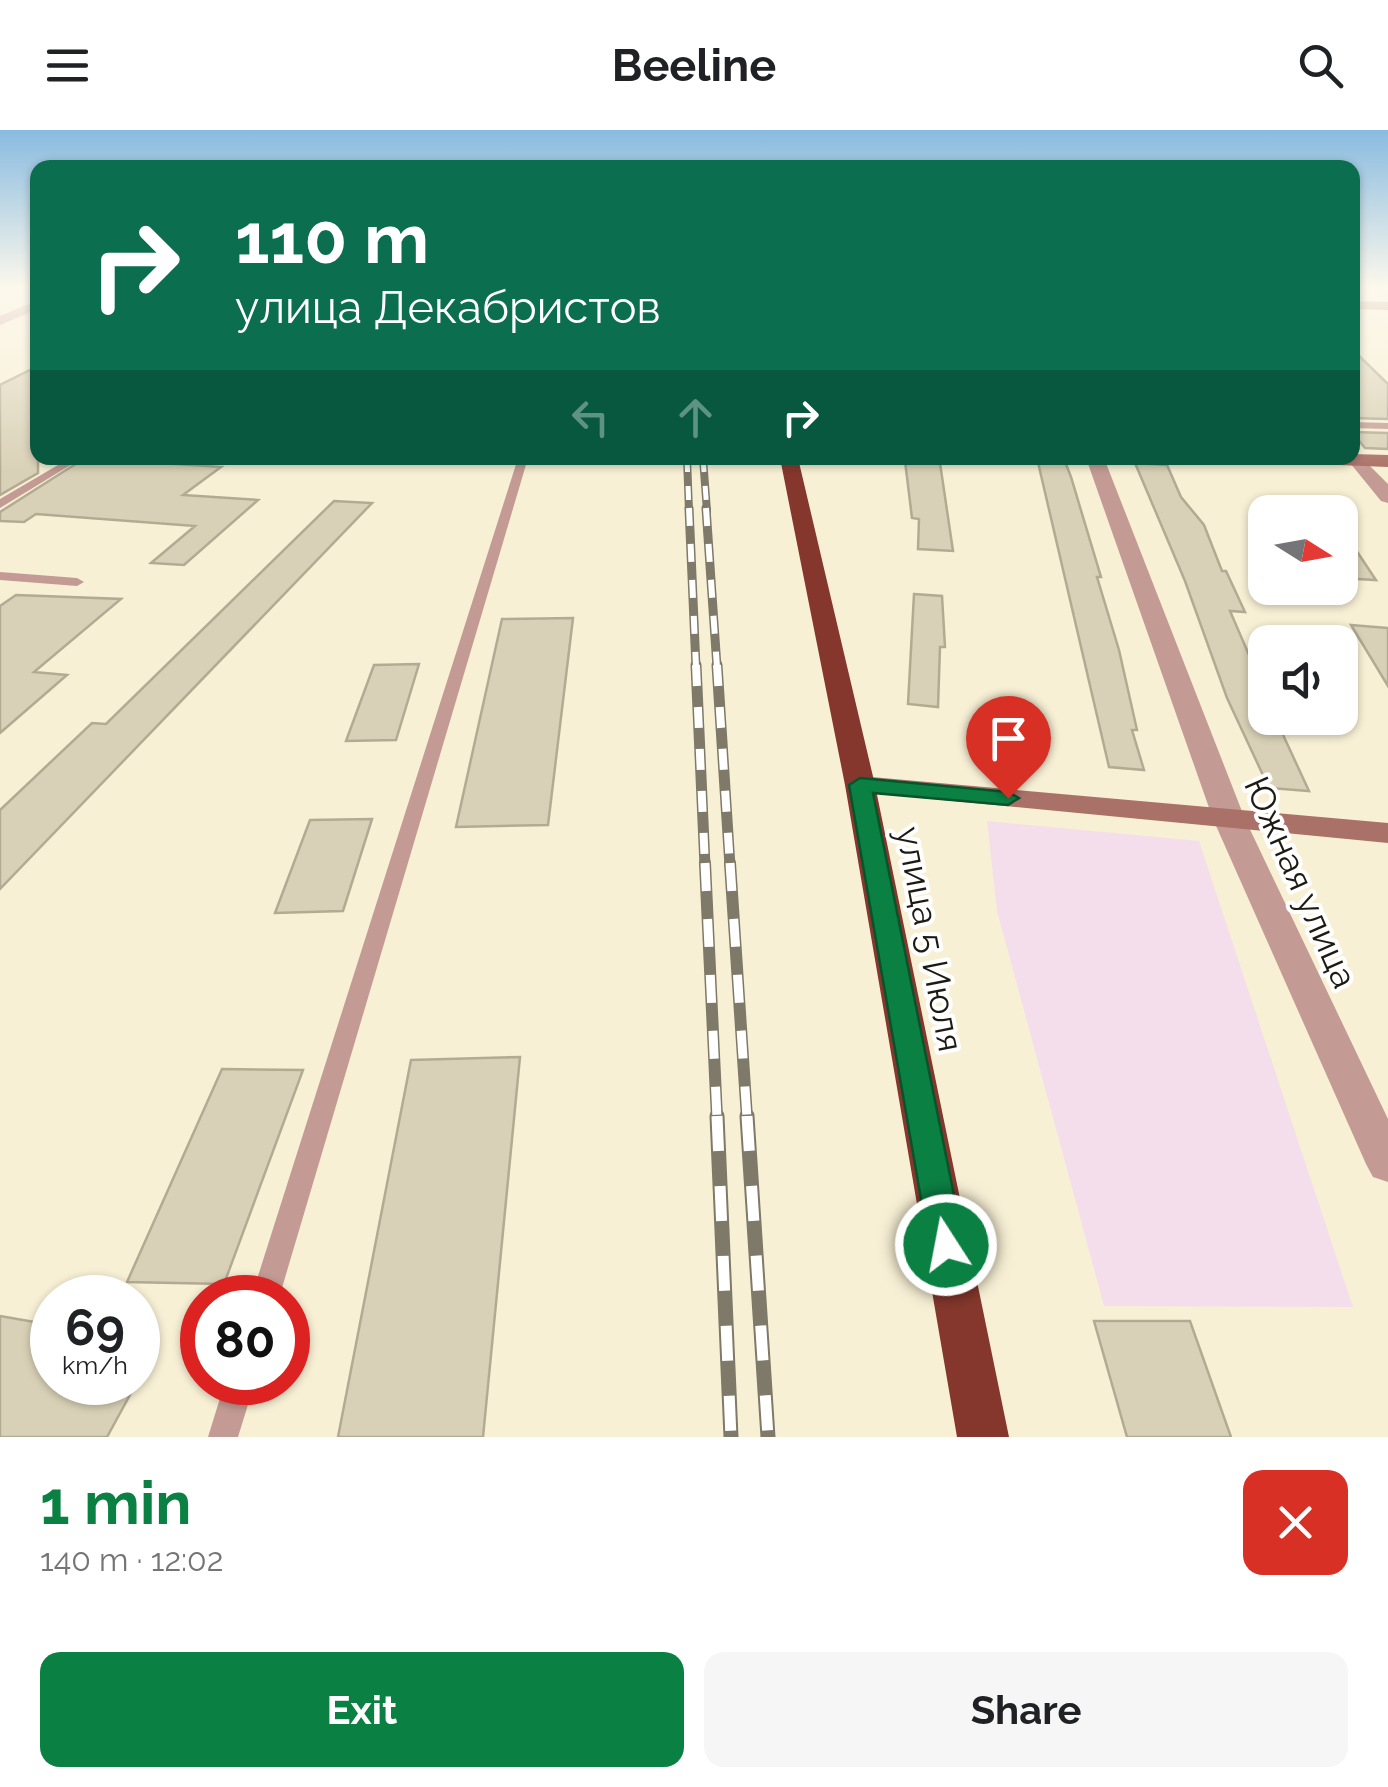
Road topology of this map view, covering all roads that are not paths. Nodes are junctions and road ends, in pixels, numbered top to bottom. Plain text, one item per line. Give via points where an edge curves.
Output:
1 (1360, 424) edge
2 (1388, 426) edge
3 (1360, 458) edge
4 (1388, 461) edge
5 (1360, 463) edge
6 (65, 465) edge
7 (521, 465) edge
8 (790, 465) edge
9 (1098, 465) edge
10 (1388, 497) edge
11 (0, 504) edge
12 (0, 576) edge
13 (77, 582) dead end
14 (860, 785) junction
15 (1229, 818) junction
16 (1388, 833) edge
17 (1388, 1164) edge
18 (272, 1275) edge
19 (233, 1405) edge
20 (223, 1437) edge
21 (982, 1437) edge

1 - 2 lane
3 - 4 main road
5 - 10 street
6 - 11 lane
7 - 18 lane
8 - 14 highway, улица 5 Июля
9 - 15 street, Южная улица
12 - 13 lane
14 - 15 main road
14 - 21 highway, улица 5 Июля
15 - 16 main road
15 - 17 street, Южная улица
19 - 20 lane

